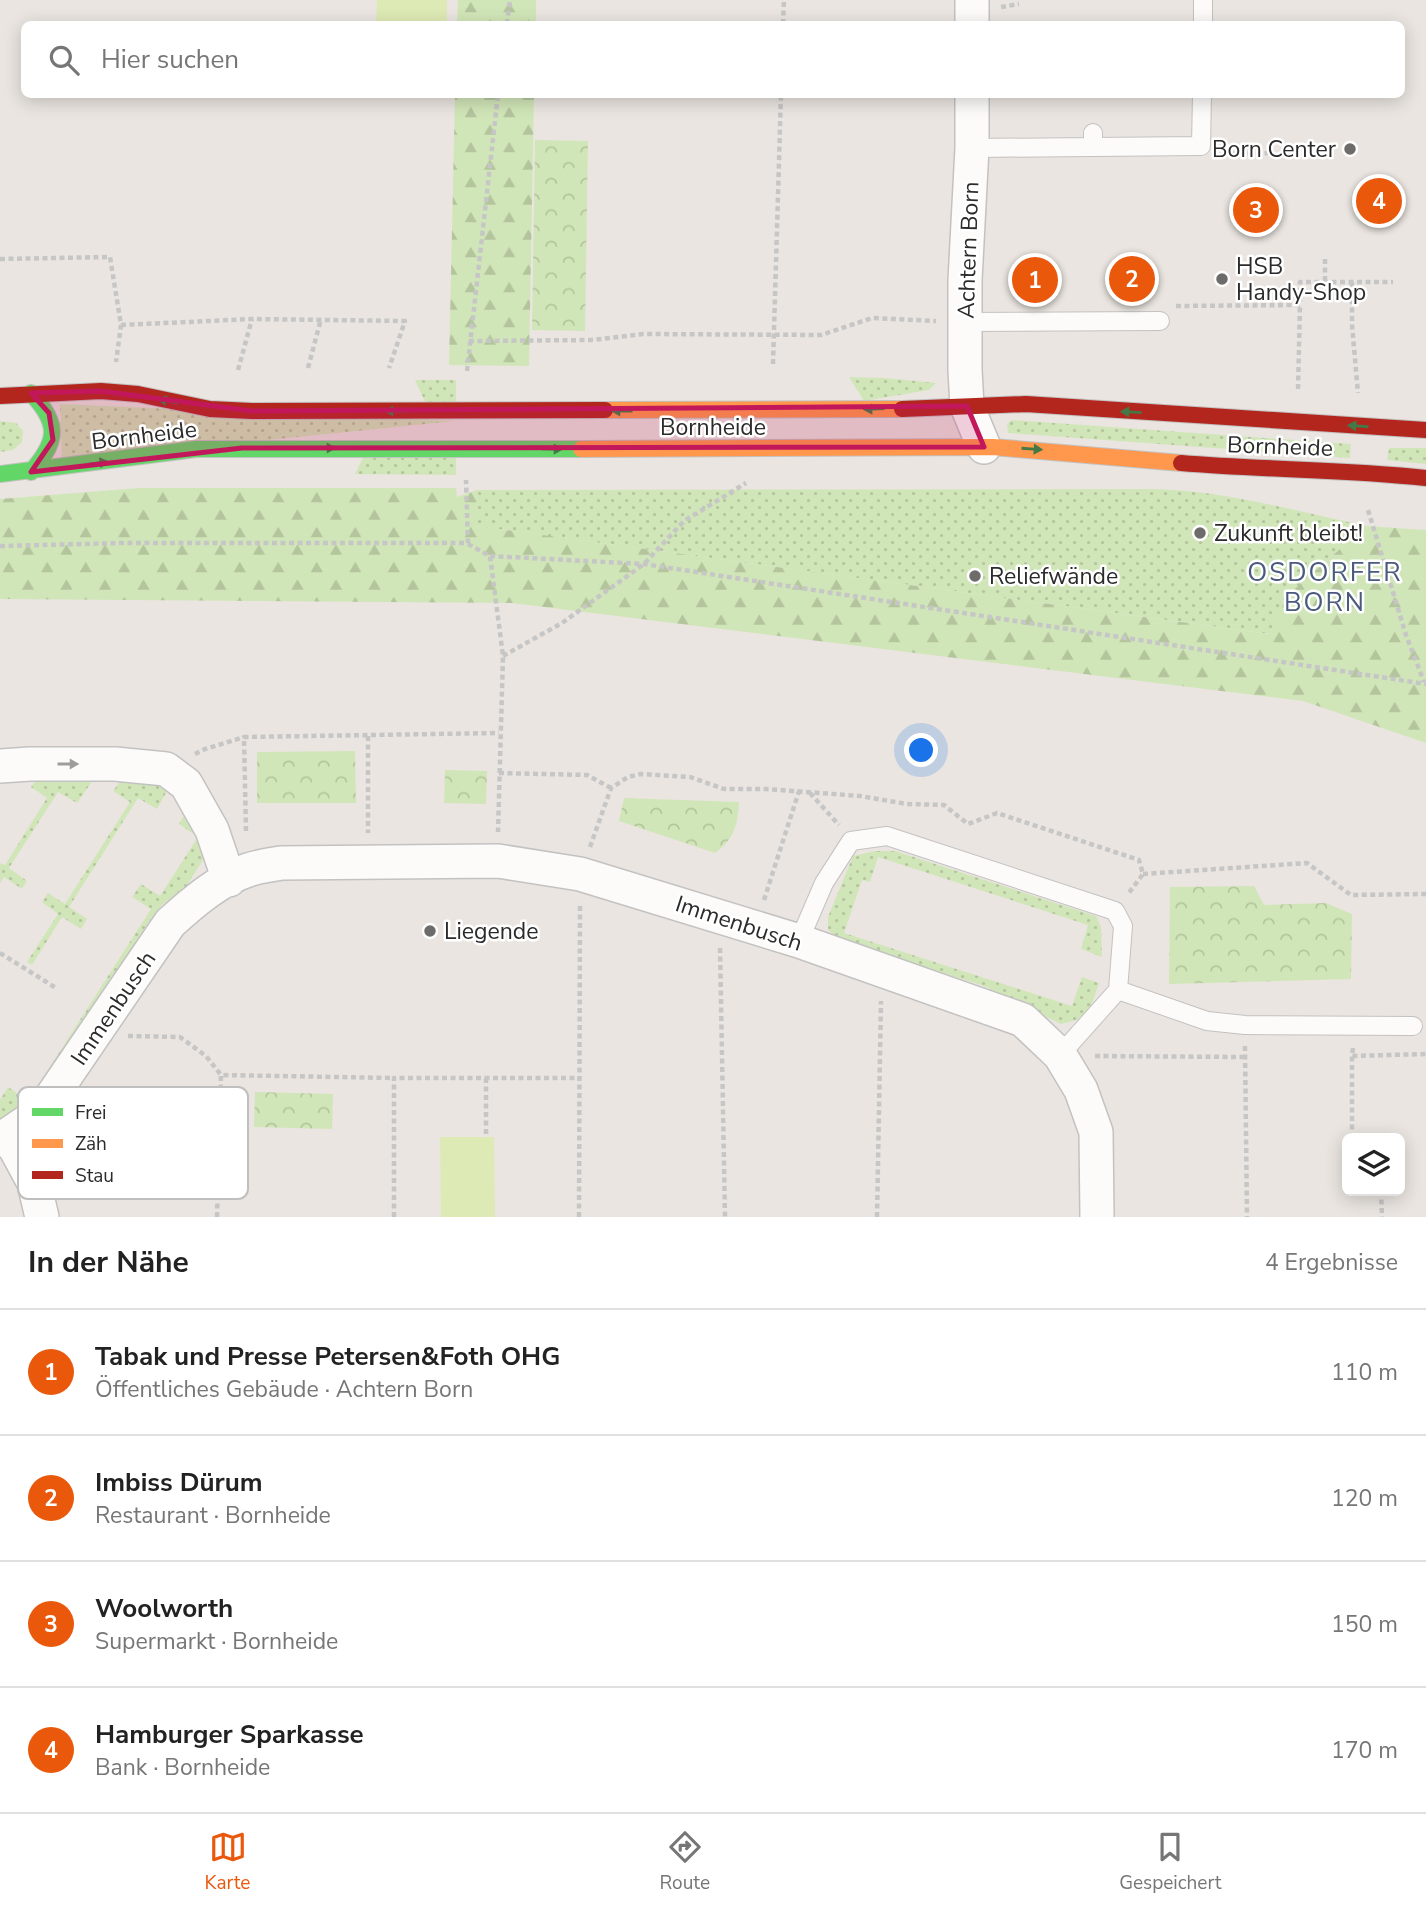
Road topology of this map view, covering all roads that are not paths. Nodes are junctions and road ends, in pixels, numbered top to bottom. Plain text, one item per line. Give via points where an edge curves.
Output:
1 (972, 0) edge
2 (1203, 0) edge
3 (972, 21) edge
4 (1203, 21) edge
5 (972, 98) edge
6 (1202, 98) edge
7 (972, 148) junction
8 (1160, 321) dead end
9 (965, 322) junction
10 (31, 393) junction
11 (0, 396) edge
12 (967, 407) junction
13 (886, 426) dead end
14 (1426, 430) edge
15 (859, 433) dead end
16 (984, 447) junction
17 (792, 450) junction
18 (31, 472) junction
19 (0, 474) edge
20 (1426, 478) edge
21 (0, 766) edge
22 (238, 875) junction
23 (799, 941) junction
24 (1118, 990) junction
25 (1413, 1026) dead end
26 (1060, 1055) junction
27 (58, 1087) edge
28 (4, 1137) edge
29 (18, 1158) edge
30 (38, 1199) edge
31 (42, 1217) edge
32 (1097, 1217) edge

1 - 3 street
2 - 4 lane
5 - 7 street, Achtern Born
6 - 7 lane via 1201,146 1093,140
7 - 9 street, Achtern Born
8 - 9 lane
9 - 12 street, Achtern Born
10 - 11 street, Bornheide
12 -> 10 street, Bornheide via 253,411 210,409 126,393
10 - 18 street via 49,413 53,440
12 - 13 street
14 -> 12 street, Bornheide via 1026,404
12 - 16 street
15 - 17 street
16 - 17 street, Bornheide
16 -> 20 street, Bornheide
18 -> 17 street, Bornheide via 242,447
18 - 19 street, Bornheide
21 -> 22 street via 115,764 166,769 186,784
22 - 23 street, Immenbusch via 281,863 498,861 580,874
22 - 27 street, Immenbusch via 192,903 170,923
23 - 24 lane via 824,883 851,841 887,836 1115,911 1124,926
23 - 26 street, Immenbusch via 1023,1020
24 - 25 lane via 1207,1021
24 - 26 lane
26 - 32 street, Immenbusch via 1081,1090 1096,1132
28 - 29 street
30 - 31 street

